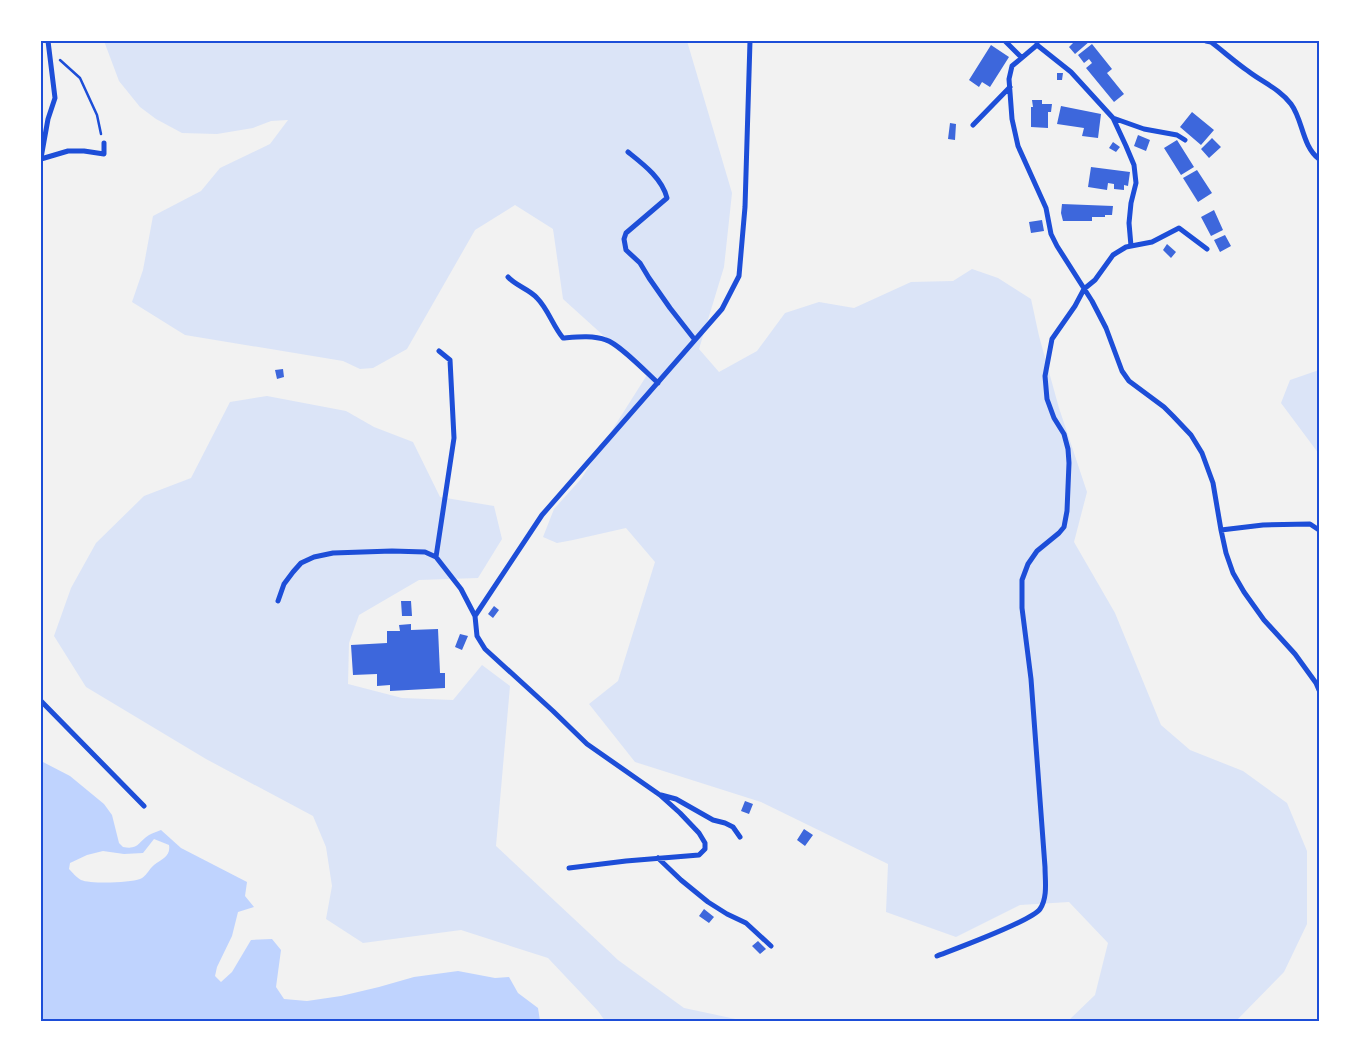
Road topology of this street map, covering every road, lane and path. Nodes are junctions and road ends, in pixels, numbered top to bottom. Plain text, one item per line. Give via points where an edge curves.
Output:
1 (48, 41) edge
2 (750, 41) edge
3 (1005, 41) edge
4 (1206, 41) edge
5 (1037, 43) edge
6 (48, 48) junction
7 (1021, 57) junction
8 (1010, 87) junction
9 (1113, 118) junction
10 (44, 122) edge
11 (973, 125) dead end
12 (1185, 140) dead end
13 (104, 143) joint
14 (628, 152) dead end
15 (41, 159) edge
16 (1319, 159) edge
17 (1131, 246) junction
18 (1207, 249) dead end
19 (508, 277) dead end
20 (1084, 289) junction
21 (695, 340) junction
22 (439, 351) dead end
23 (658, 383) junction
24 (1221, 530) junction
25 (1319, 530) edge
26 (436, 557) junction
27 (278, 602) dead end
28 (475, 616) junction
29 (1319, 690) edge
30 (41, 701) edge
31 (660, 795) junction
32 (144, 806) dead end
33 (740, 837) dead end
34 (658, 858) junction
35 (569, 868) dead end
36 (772, 946) dead end
37 (937, 956) dead end

1 - 6 street
2 - 21 street via 745,207 739,276 722,309
3 - 7 street
4 - 16 street via 1290,102 1298,114 1308,145
5 - 7 street
5 - 9 street via 1071,72
6 - 10 street via 54,98
6 - 13 path via 80,78 97,115
7 - 8 street via 1012,66
8 - 11 street
8 - 20 street via 1018,146 1046,208 1051,234
9 - 12 street
9 - 17 street via 1134,165 1136,183 1129,223
10 - 15 street
13 - 15 street via 104,154 68,151
14 - 21 street via 657,179 667,198 626,233 626,250 640,262
17 - 18 street via 1152,242 1179,228
17 - 20 street via 1113,255 1095,280
19 - 23 street via 536,296 563,338 607,340
20 - 24 street via 1106,328 1129,381 1174,416 1202,453 1213,483
20 - 37 street via 1052,339 1045,376 1047,399 1068,450 1068,511 1064,527 1037,551 1022,580 1046,867 1045,895 1040,910 1027,919
21 - 23 street
22 - 26 street via 450,360 454,438
23 - 28 street via 542,515
24 - 25 street via 1310,524
24 - 29 street via 1233,573 1244,592 1295,654
26 - 27 street via 425,552 392,551 333,553 314,557 301,563 293,572 284,584
26 - 28 street via 461,589
28 - 31 street via 477,636 485,649 587,744
30 - 32 street
31 - 33 street via 676,799 713,820 724,822 733,827
31 - 34 street via 699,834 705,849 700,855
34 - 35 street
34 - 36 street via 708,902 746,923

